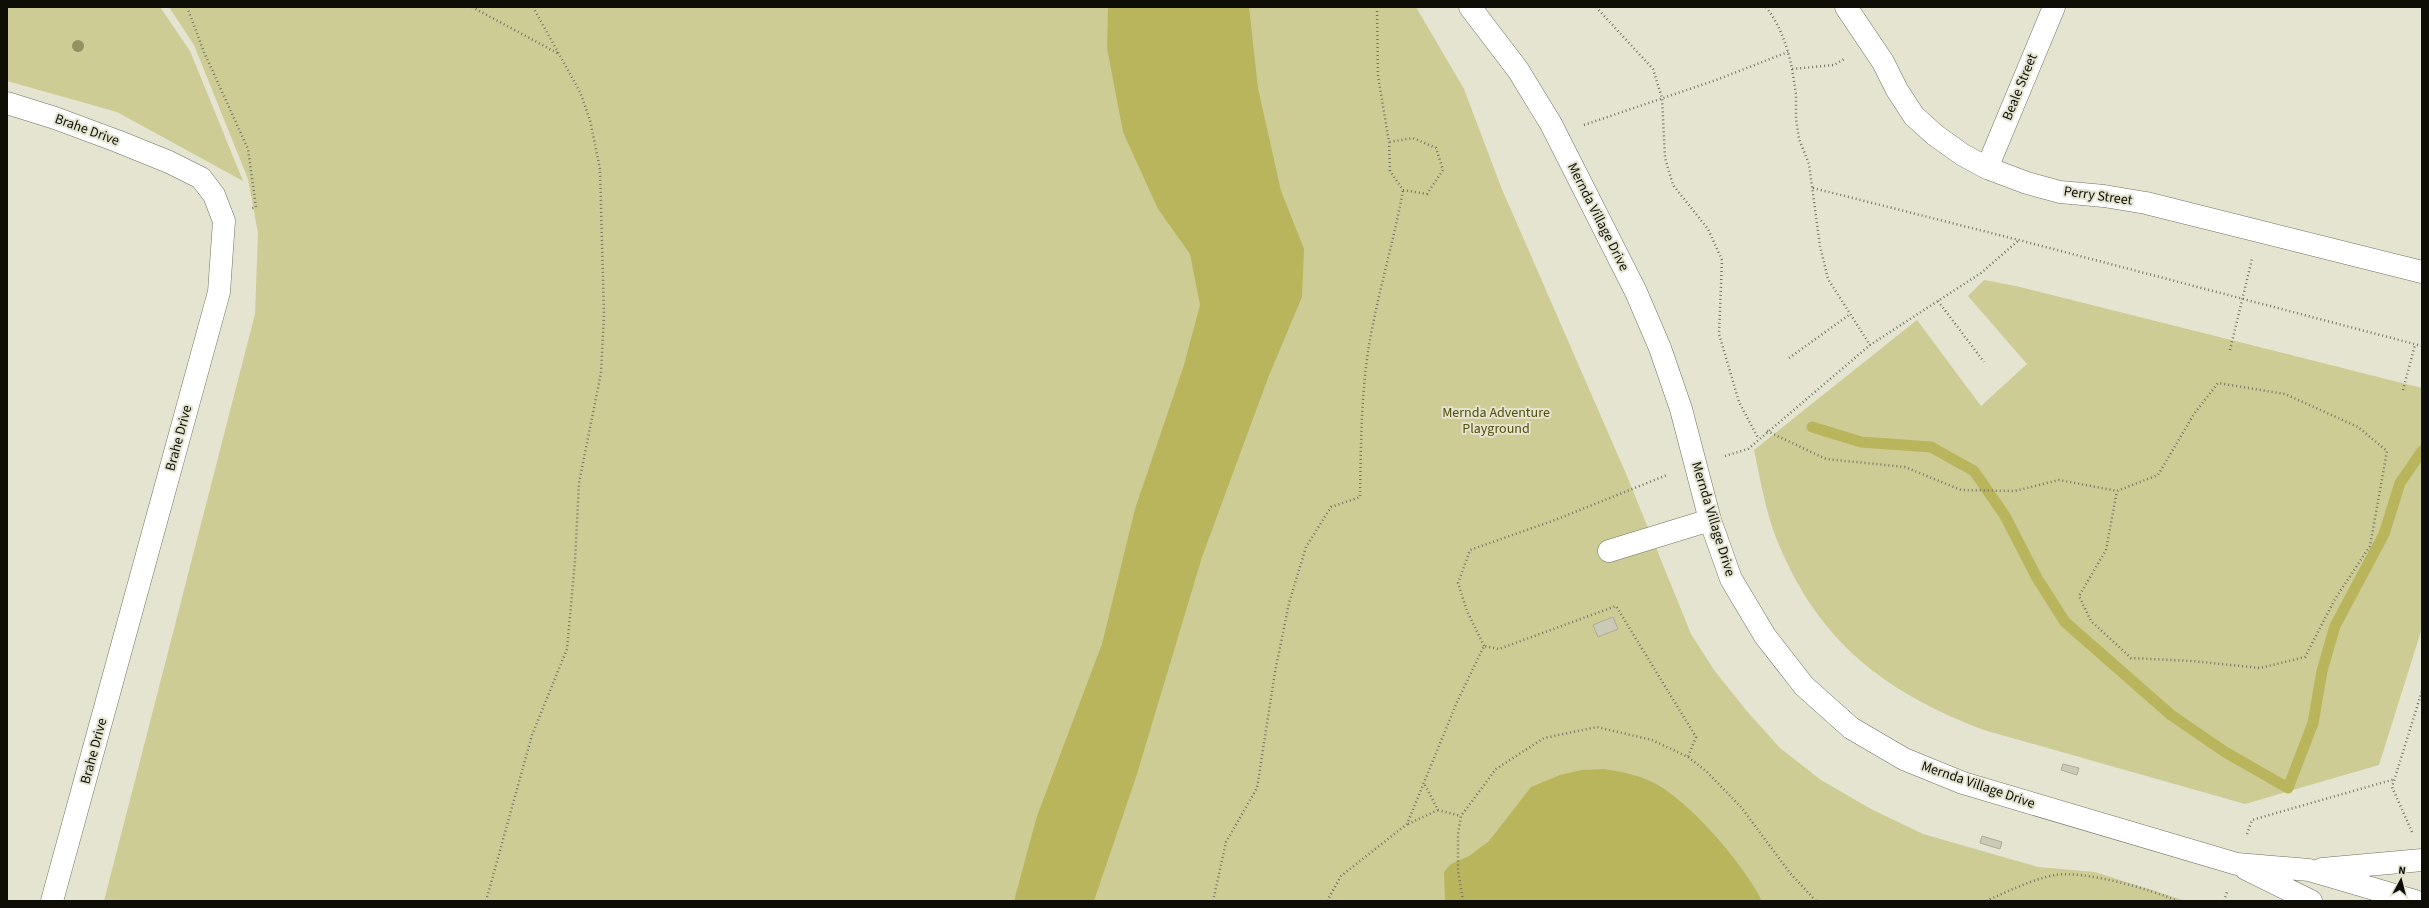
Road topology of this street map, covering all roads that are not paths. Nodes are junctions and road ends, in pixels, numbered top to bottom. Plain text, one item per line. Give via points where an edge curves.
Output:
1 (1470, 7) edge
2 (1846, 7) edge
3 (2054, 7) edge
4 (7, 103) edge
5 (1987, 168) junction
6 (2422, 272) edge
7 (1710, 520) junction
8 (1609, 551) dead end
9 (2422, 860) edge
10 (2237, 864) junction
11 (2308, 870) junction
12 (52, 901) edge
13 (2311, 901) edge
14 (2415, 901) edge

1 - 7 street, Mernda Village Drive via 1518,70 1559,140 1636,292 1657,341 1681,409
2 - 5 street, Perry Street via 1883,62 1914,116 1935,135
3 - 5 street, Beale Street
4 - 12 street, Brahe Drive via 117,140 201,178 214,195 224,221 219,292
5 - 6 street, Perry Street via 2060,192 2146,203
7 - 8 street
7 - 10 street, Mernda Village Drive via 1731,579 1765,636 1804,686 1851,728 1904,759 1963,783
9 - 11 street
10 - 11 street, Mernda Village Drive
10 - 13 street, Mernda Village Drive
11 - 14 street, Mernda Village Drive

